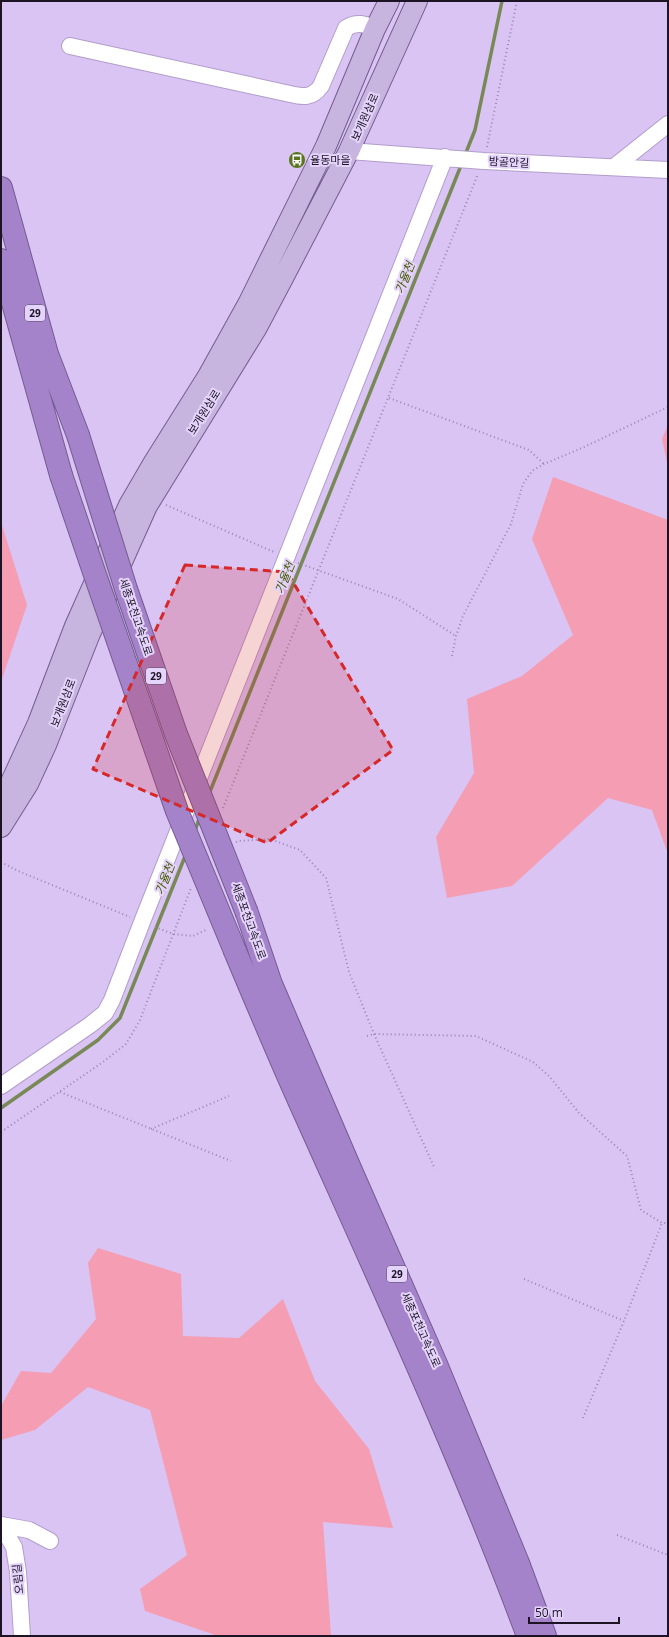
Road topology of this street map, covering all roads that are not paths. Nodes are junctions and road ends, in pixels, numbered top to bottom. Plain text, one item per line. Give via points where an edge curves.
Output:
1 (389, 1) edge
2 (417, 1) edge
3 (375, 30) junction
4 (70, 46) dead end
5 (668, 124) edge
6 (349, 151) junction
7 (448, 157) junction
8 (614, 167) junction
9 (668, 170) edge
10 (1, 188) edge
11 (1, 260) edge
12 (1, 800) edge
13 (1, 827) edge
14 (1, 1086) edge
15 (1, 1525) edge
16 (50, 1540) dead end
17 (22, 1636) edge
18 (528, 1636) edge
19 (545, 1636) edge

1 - 3 main road, 보개원삼로
2 - 6 main road, 보개원삼로
3 - 4 street via 358,23 346,28 321,86 310,96
3 - 12 main road, 보개원삼로 via 326,146 249,302 208,376 130,505 75,626 38,723
5 - 8 street
6 - 7 street, 밤골안길
6 - 13 main road, 보개원삼로 via 256,329 151,499 89,636 46,745 28,784
7 - 8 street, 밤골안길
7 - 14 street via 145,923 112,1000 104,1013 90,1025
8 - 9 street, 밤골안길
10 - 19 highway, 세종포천고속도로 / 29, bridge via 47,354 78,435 126,589 176,734 283,1012 436,1364 518,1563
11 - 18 highway, 세종포천고속도로 / 29, bridge via 61,475 172,796 234,951 304,1114 446,1429
15 - 16 street via 29,1530
15 - 17 street, 오림길 via 14,1547

